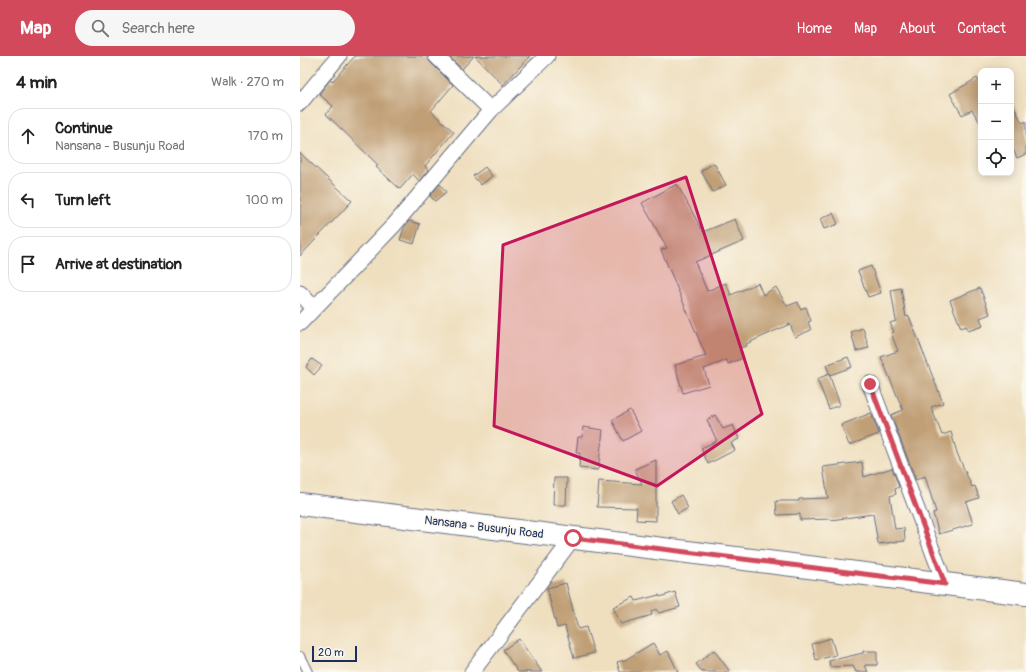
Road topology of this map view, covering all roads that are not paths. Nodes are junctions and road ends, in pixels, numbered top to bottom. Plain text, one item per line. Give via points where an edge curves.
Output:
1 (339, 56) edge
2 (436, 56) edge
3 (547, 56) edge
4 (300, 103) edge
5 (491, 110) junction
6 (300, 293) edge
7 (314, 308) junction
8 (300, 323) edge
9 (870, 384) dead end
10 (300, 504) edge
11 (573, 538) junction
12 (945, 584) junction
13 (1026, 594) edge
14 (300, 656) edge
15 (308, 672) edge
16 (472, 672) edge

1 - 4 street
2 - 5 street
3 - 5 street
5 - 7 street via 394,225
6 - 7 street
7 - 8 street
9 - 12 street
10 - 11 main road, Nansana - Busunju Road
11 - 12 main road, Nansana - Busunju Road
11 - 16 street
12 - 13 main road, Nansana - Busunju Road
14 - 15 lane

